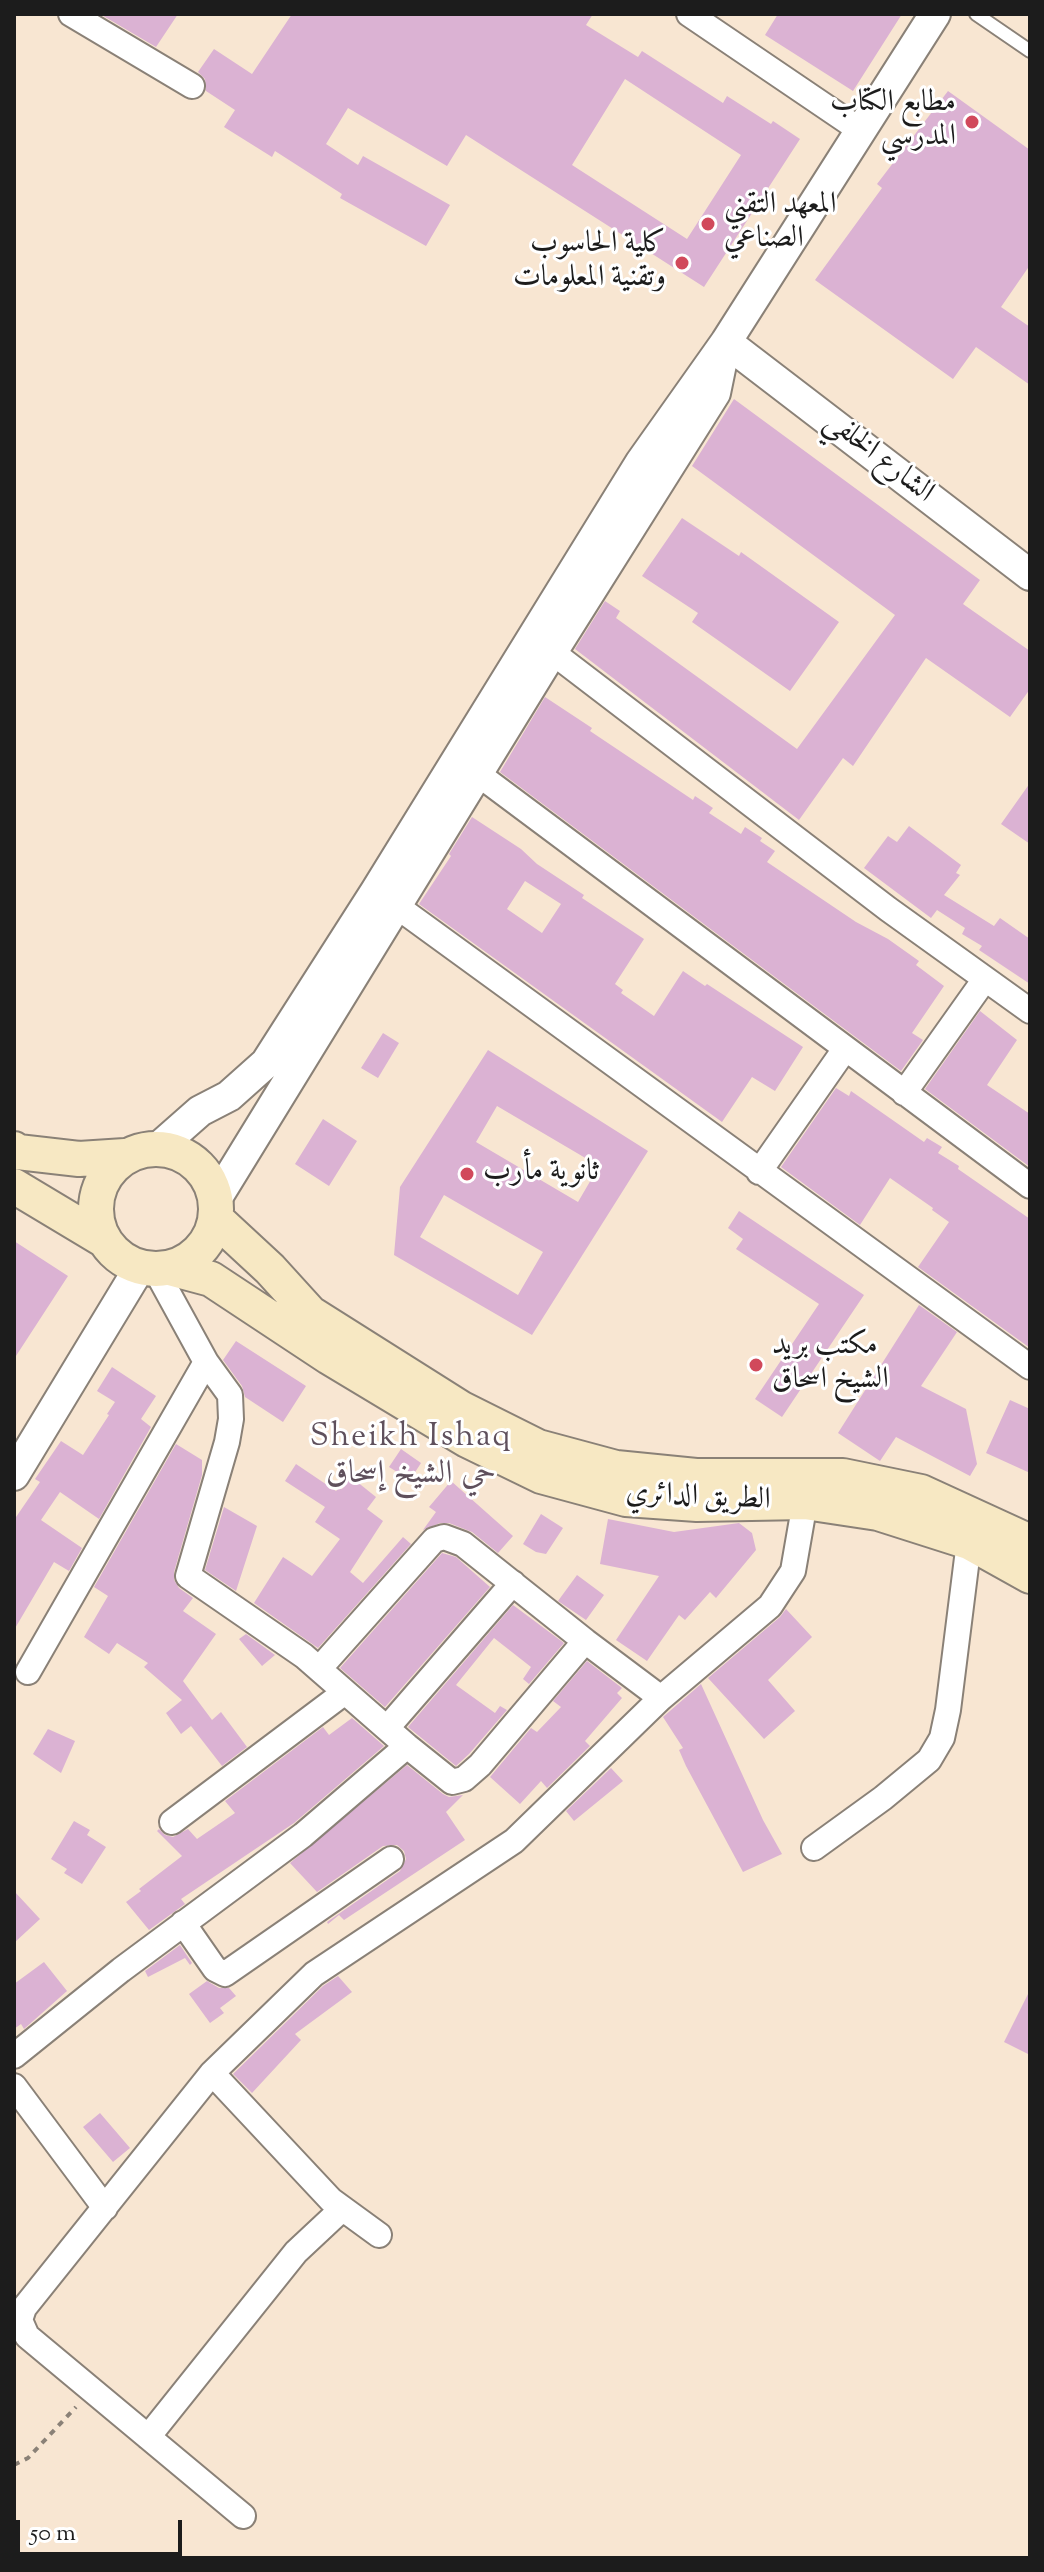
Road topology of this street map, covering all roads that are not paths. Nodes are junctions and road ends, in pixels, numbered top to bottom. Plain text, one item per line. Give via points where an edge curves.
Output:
1 (71, 14) edge
2 (689, 14) edge
3 (935, 14) edge
4 (976, 14) edge
5 (1030, 51) edge
6 (192, 86) dead end
7 (860, 130) junction
8 (726, 342) junction
9 (1030, 575) edge
10 (542, 646) junction
11 (478, 774) junction
12 (386, 898) junction
13 (985, 979) junction
14 (1030, 1011) edge
15 (845, 1049) junction
16 (904, 1093) junction
17 (14, 1149) edge
18 (141, 1152) junction
19 (759, 1172) junction
20 (14, 1186) edge
21 (1030, 1186) edge
22 (216, 1209) junction
23 (104, 1240) junction
24 (155, 1268) junction
25 (206, 1362) junction
26 (1030, 1367) edge
27 (14, 1475) edge
28 (805, 1502) junction
29 (969, 1542) junction
30 (1030, 1542) edge
31 (1030, 1576) edge
32 (513, 1583) junction
33 (585, 1641) junction
34 (319, 1669) junction
35 (28, 1672) dead end
36 (345, 1692) junction
37 (661, 1698) junction
38 (387, 1728) junction
39 (407, 1746) junction
40 (172, 1822) dead end
41 (814, 1848) dead end
42 (391, 1859) dead end
43 (183, 1923) junction
44 (14, 2056) edge
45 (212, 2073) junction
46 (14, 2086) edge
47 (105, 2208) junction
48 (342, 2209) junction
49 (379, 2235) dead end
50 (148, 2437) junction
51 (243, 2516) dead end

1 - 6 street
2 - 7 street
3 - 7 street
4 - 5 lane
7 - 8 street
8 - 9 street, الشارع الخلفي
8 - 10 street
10 - 11 street
10 - 12 street
10 - 13 street
11 - 12 street
11 - 15 street
12 - 18 street via 266,1063 229,1096
12 - 19 street
12 - 22 street
13 - 14 street
13 - 16 street
15 - 16 street
15 - 19 street
16 - 21 street
17 - 18 main road via 79,1159
18 - 22 main road via 174,1151 189,1158 206,1176
18 - 23 main road via 103,1179 95,1209
19 - 26 street
20 - 23 main road
22 - 24 main road via 212,1233 195,1256
22 - 30 main road, الطريق الدائري via 310,1313 462,1409 538,1447 616,1468 696,1476 843,1476 921,1492
23 - 24 main road via 126,1261
24 - 25 street
24 - 27 street
24 - 28 main road, الطريق الدائري via 211,1279 467,1440 541,1476 626,1499
25 - 34 street via 230,1395 231,1419 188,1576
25 - 35 street
28 - 29 main road, الطريق الدائري via 878,1513
28 - 37 street via 793,1571 770,1606
29 - 31 main road, الطريق الدائري
29 - 41 street via 942,1738 929,1760
32 - 33 street
32 - 34 street via 463,1544 444,1537 434,1540
32 - 38 street
33 - 37 street
33 - 39 street via 464,1779 452,1782 443,1777
34 - 36 street
36 - 38 street
36 - 40 street
37 - 45 street via 514,1841 314,1974
38 - 39 street
39 - 43 street via 303,1835
42 - 43 street via 225,1974 215,1969
43 - 44 street
45 - 47 street
45 - 48 street
46 - 47 street
47 - 50 street via 24,2308 20,2320 27,2336
48 - 49 street
48 - 50 street via 296,2252
50 - 51 street

